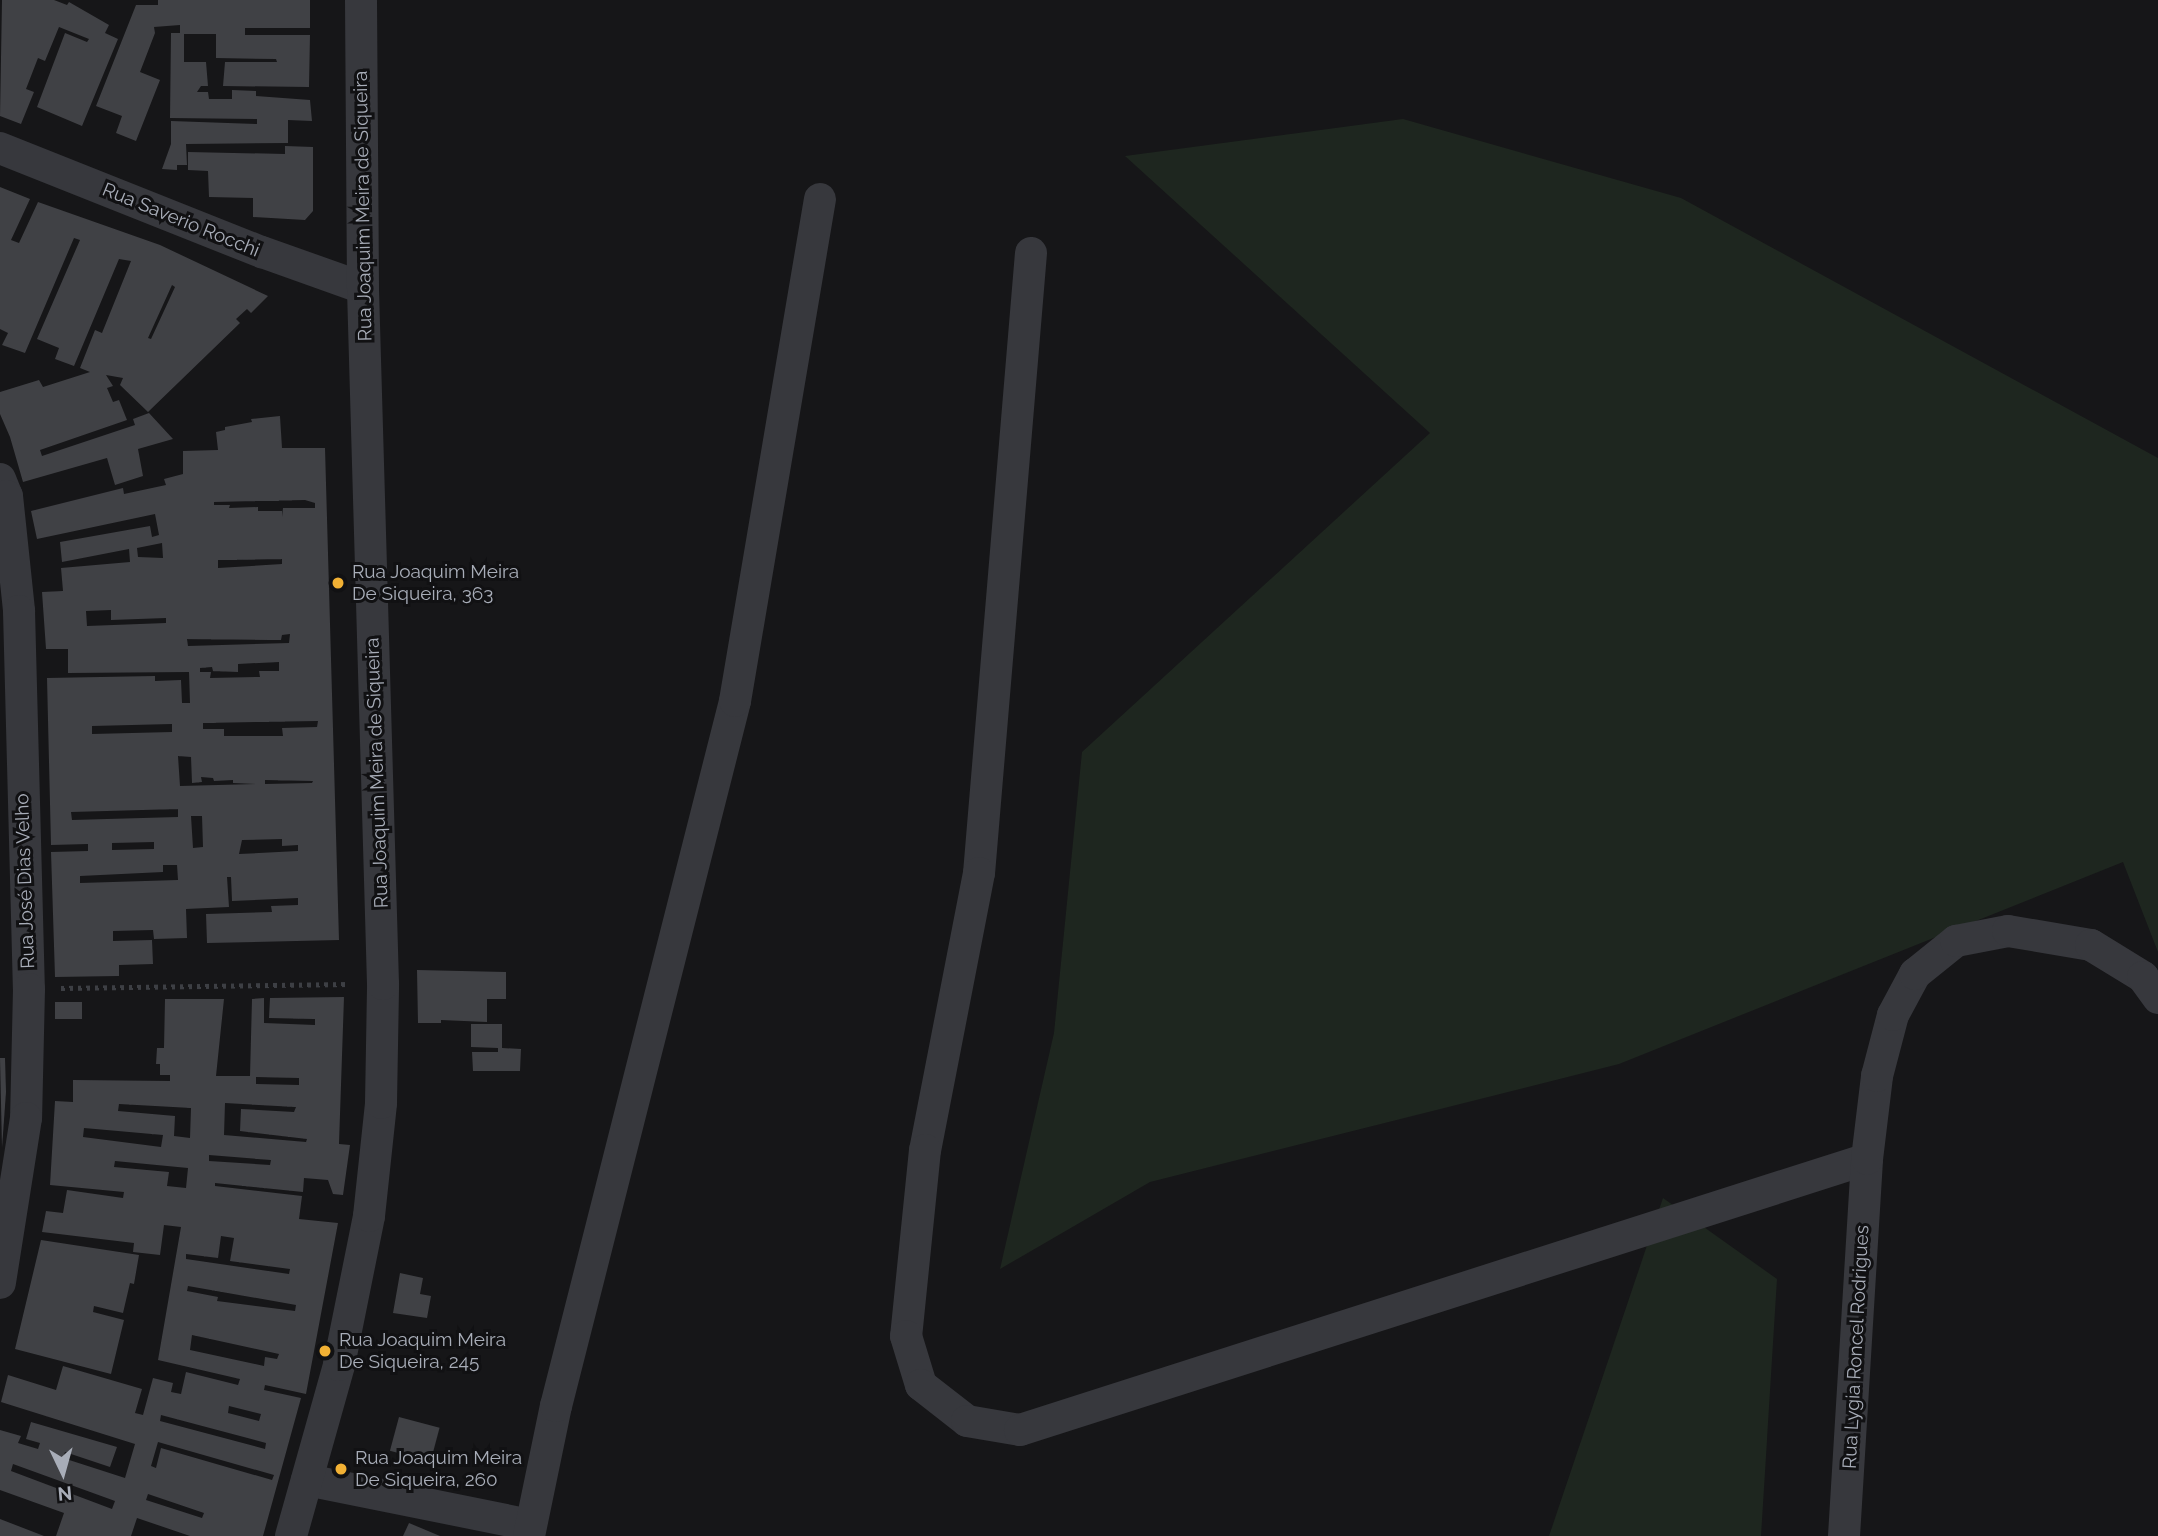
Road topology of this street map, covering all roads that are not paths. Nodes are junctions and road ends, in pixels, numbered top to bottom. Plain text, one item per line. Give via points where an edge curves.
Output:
1 (361, 0) edge
2 (0, 148) edge
3 (820, 199) dead end
4 (1031, 253) dead end
5 (363, 288) junction
6 (0, 479) edge
7 (2158, 998) edge
8 (1867, 1159) junction
9 (0, 1283) edge
10 (307, 1480) junction
11 (530, 1531) edge
12 (291, 1536) edge
13 (1844, 1536) edge

1 - 5 street, Rua Joaquim Meira de Siqueira
2 - 5 street, Rua Saverio Rocchi via 262,253
3 - 11 street via 735,701 556,1406
4 - 8 street via 979,873 925,1150 906,1336 921,1385 967,1422 1020,1430
5 - 10 street, Rua Joaquim Meira de Siqueira via 383,984 381,1103 369,1216 339,1365
6 - 9 street, Rua José Dias Velho via 6,496 19,611 29,989 26,1118
7 - 8 street, Rua Lygia Roncel Rodrigues via 2143,977 2091,945 2008,931 1956,941 1915,974 1893,1015 1877,1076
8 - 13 street, Rua Lygia Roncel Rodrigues
10 - 11 street
10 - 12 street, Rua Joaquim Meira de Siqueira

